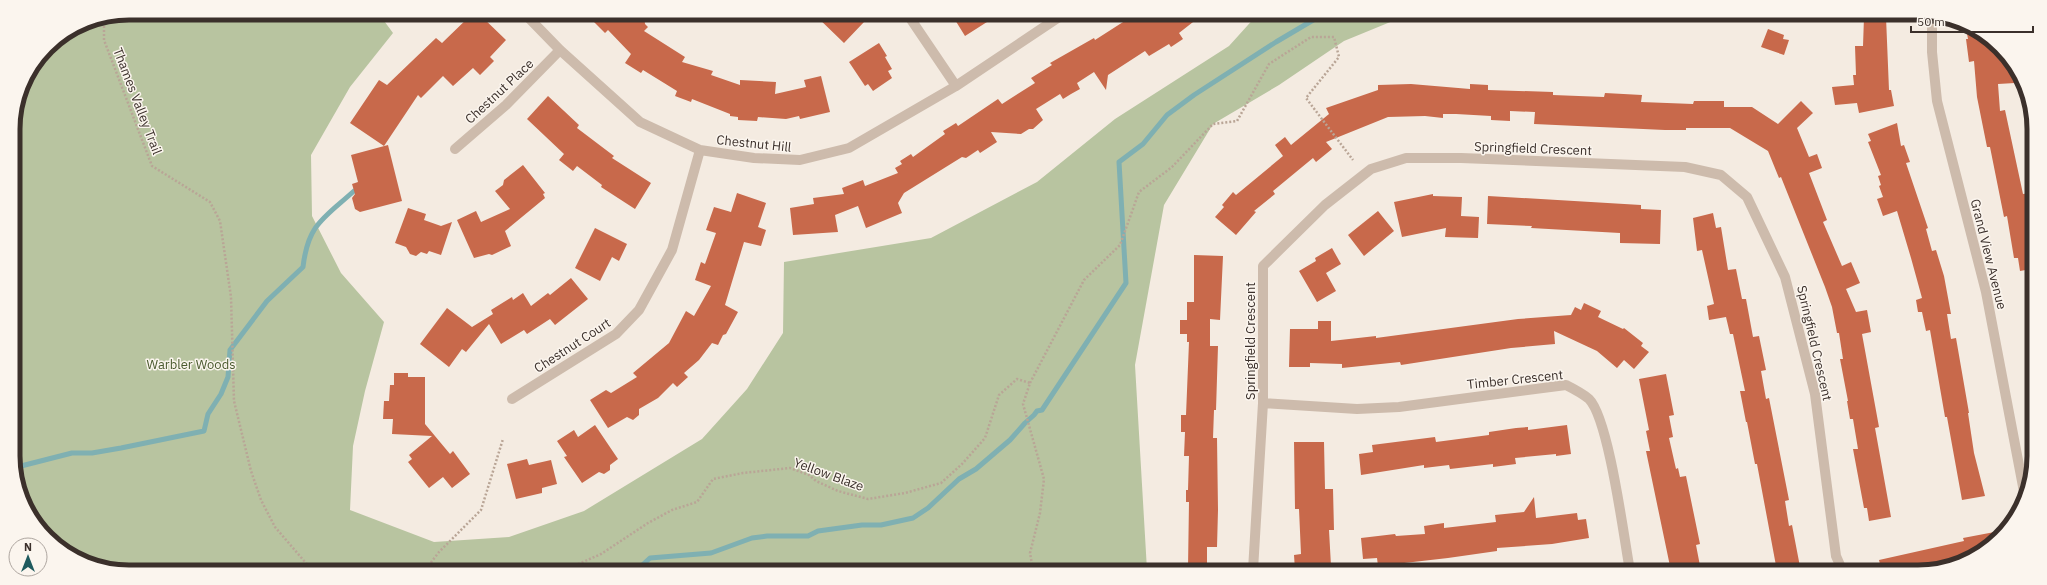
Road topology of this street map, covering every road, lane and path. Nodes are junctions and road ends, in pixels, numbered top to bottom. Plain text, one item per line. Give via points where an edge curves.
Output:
1 (531, 20) edge
2 (911, 20) edge
3 (1055, 20) edge
4 (1932, 21) edge
5 (104, 23) edge
6 (560, 50) junction
7 (956, 86) junction
8 (455, 149) dead end
9 (700, 150) junction
10 (1353, 160) dead end
11 (1030, 383) junction
12 (512, 399) dead end
13 (1262, 403) junction
14 (503, 439) dead end
15 (2023, 485) edge
16 (308, 565) edge
17 (429, 565) edge
18 (576, 565) edge
19 (1031, 565) edge
20 (1253, 565) edge
21 (1629, 565) edge
22 (1840, 565) edge

1 - 6 street, Chestnut Hill
2 - 7 street
3 - 7 street, Chestnut Hill
4 - 15 street, Grand View Avenue via 1937,101 1986,292
5 - 16 path, Thames Valley Trail via 104,40 152,166 210,202 220,221 231,297 234,400 251,471 261,500 275,527
6 - 8 street, Chestnut Place via 506,105
6 - 9 street, Chestnut Hill via 640,122
7 - 9 street, Chestnut Hill via 849,148 800,160 754,158
9 - 12 street, Chestnut Court via 672,250 639,310 616,334
10 - 11 path via 1306,98 1339,57 1334,37 1311,37 1269,64 1237,120 1213,124 1172,167 1139,192 1120,245 1084,280
11 - 18 path, Yellow Blaze via 1017,379 999,395 985,438 941,483 905,493 868,499 838,491 790,468 713,479 697,502 672,510 601,554
11 - 19 path via 1022,404 1044,479 1040,513 1030,553
13 - 20 street, Springfield Crescent
13 - 21 street, Timber Crescent via 1357,409 1399,407 1566,385 1590,400 1602,426 1612,467
13 - 22 street, Springfield Crescent via 1263,266 1325,205 1371,169 1406,158 1461,158 1685,167 1721,175 1747,196 1785,277 1815,394 1836,556
14 - 17 path via 481,510

